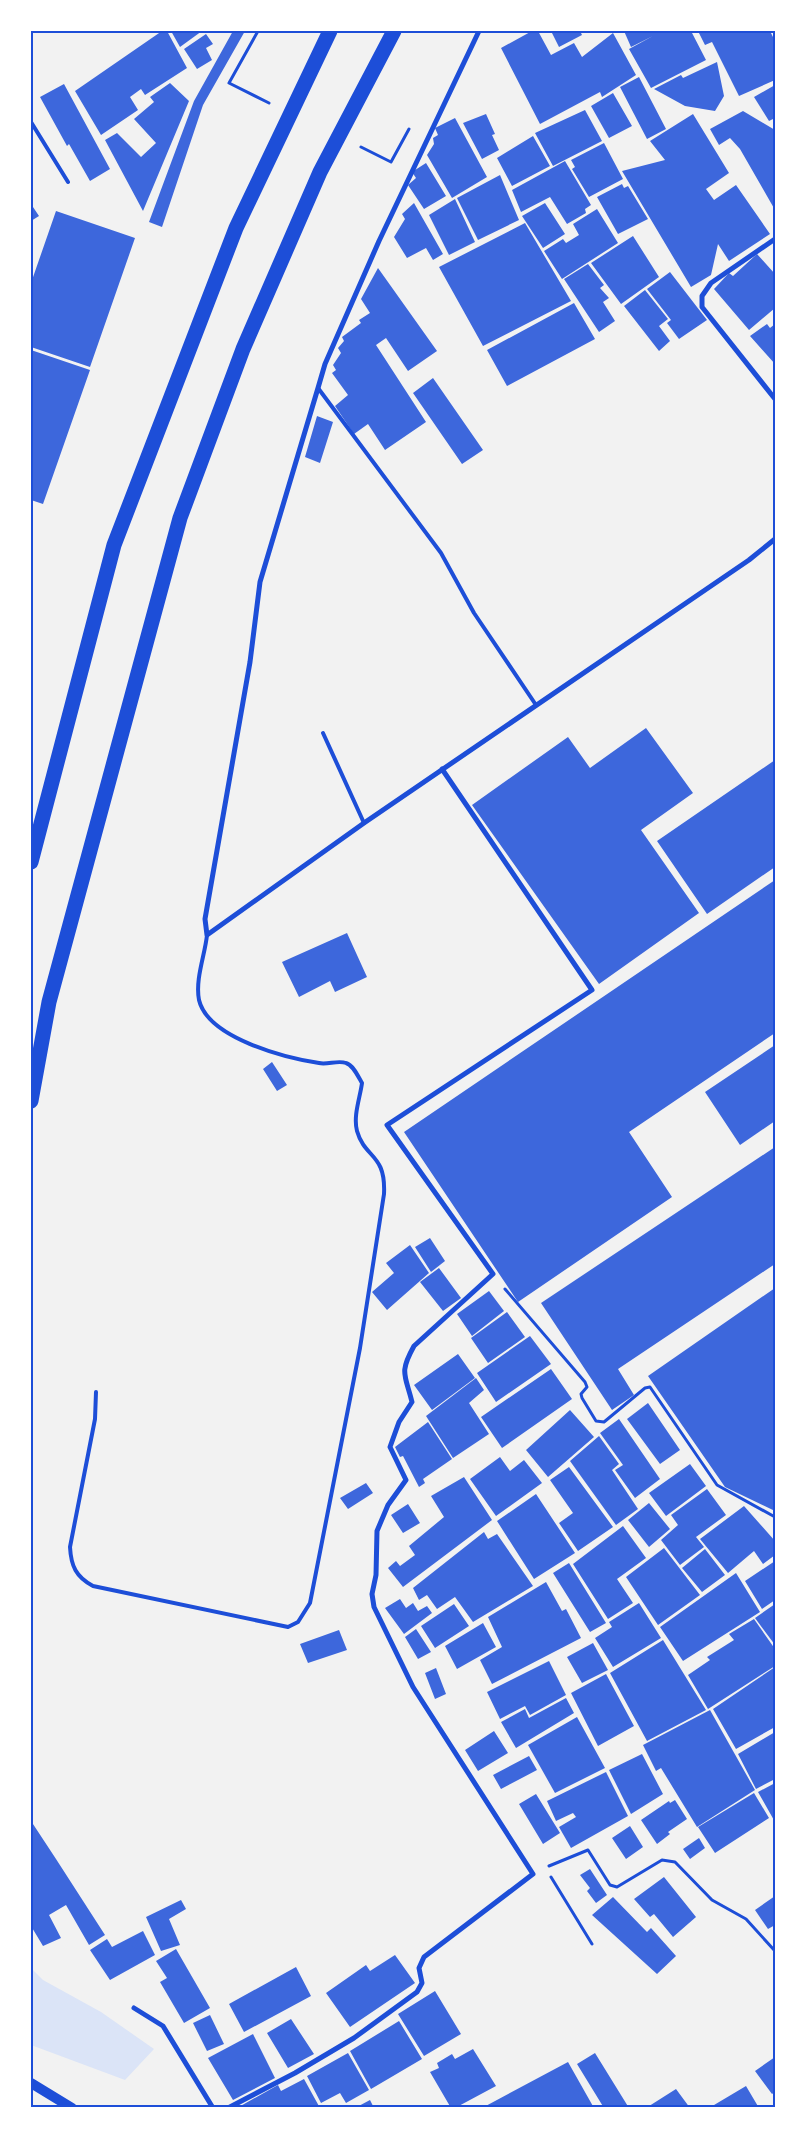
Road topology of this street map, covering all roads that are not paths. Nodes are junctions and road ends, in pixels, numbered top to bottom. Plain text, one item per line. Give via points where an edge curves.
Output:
1 (330, 31) edge
2 (394, 31) edge
3 (479, 31) edge
4 (31, 122) edge
5 (68, 182) dead end
6 (775, 239) edge
7 (318, 388) junction
8 (775, 399) edge
9 (775, 539) edge
10 (536, 705) junction
11 (323, 733) dead end
12 (442, 769) junction
13 (364, 823) junction
14 (31, 862) edge
15 (207, 935) junction
16 (31, 1101) edge
17 (96, 1392) dead end
18 (134, 2008) dead end
19 (31, 2083) edge
20 (72, 2108) edge
21 (213, 2108) edge
22 (228, 2108) edge

1 - 14 highway via 236,228 114,544
2 - 16 highway via 316,180 244,349 180,518 49,1002
3 - 7 street via 379,241 325,364
4 - 5 lane
6 - 8 street via 710,283 702,296 702,307
7 - 10 lane via 441,553 474,613
7 - 15 street via 260,582 250,662 205,919
9 - 10 street
10 - 12 street
11 - 13 lane
12 - 13 street
12 - 22 street via 592,990 387,1125 493,1274 414,1346 407,1359 403,1370 412,1402 399,1422 390,1447 406,1480 388,1505 377,1531 372,1594 374,1606 413,1687 533,1874 424,1956 419,1968 422,1983 417,1992 354,2038
13 - 15 street
15 - 17 lane via 199,984 199,999 204,1012 232,1036 265,1049 322,1064 345,1062 352,1068 362,1083 357,1132 384,1173 384,1194 360,1348 310,1603 298,1622 288,1627 93,1586 79,1576 71,1563 70,1547 93,1428
18 - 21 street via 162,2026
19 - 20 main road

